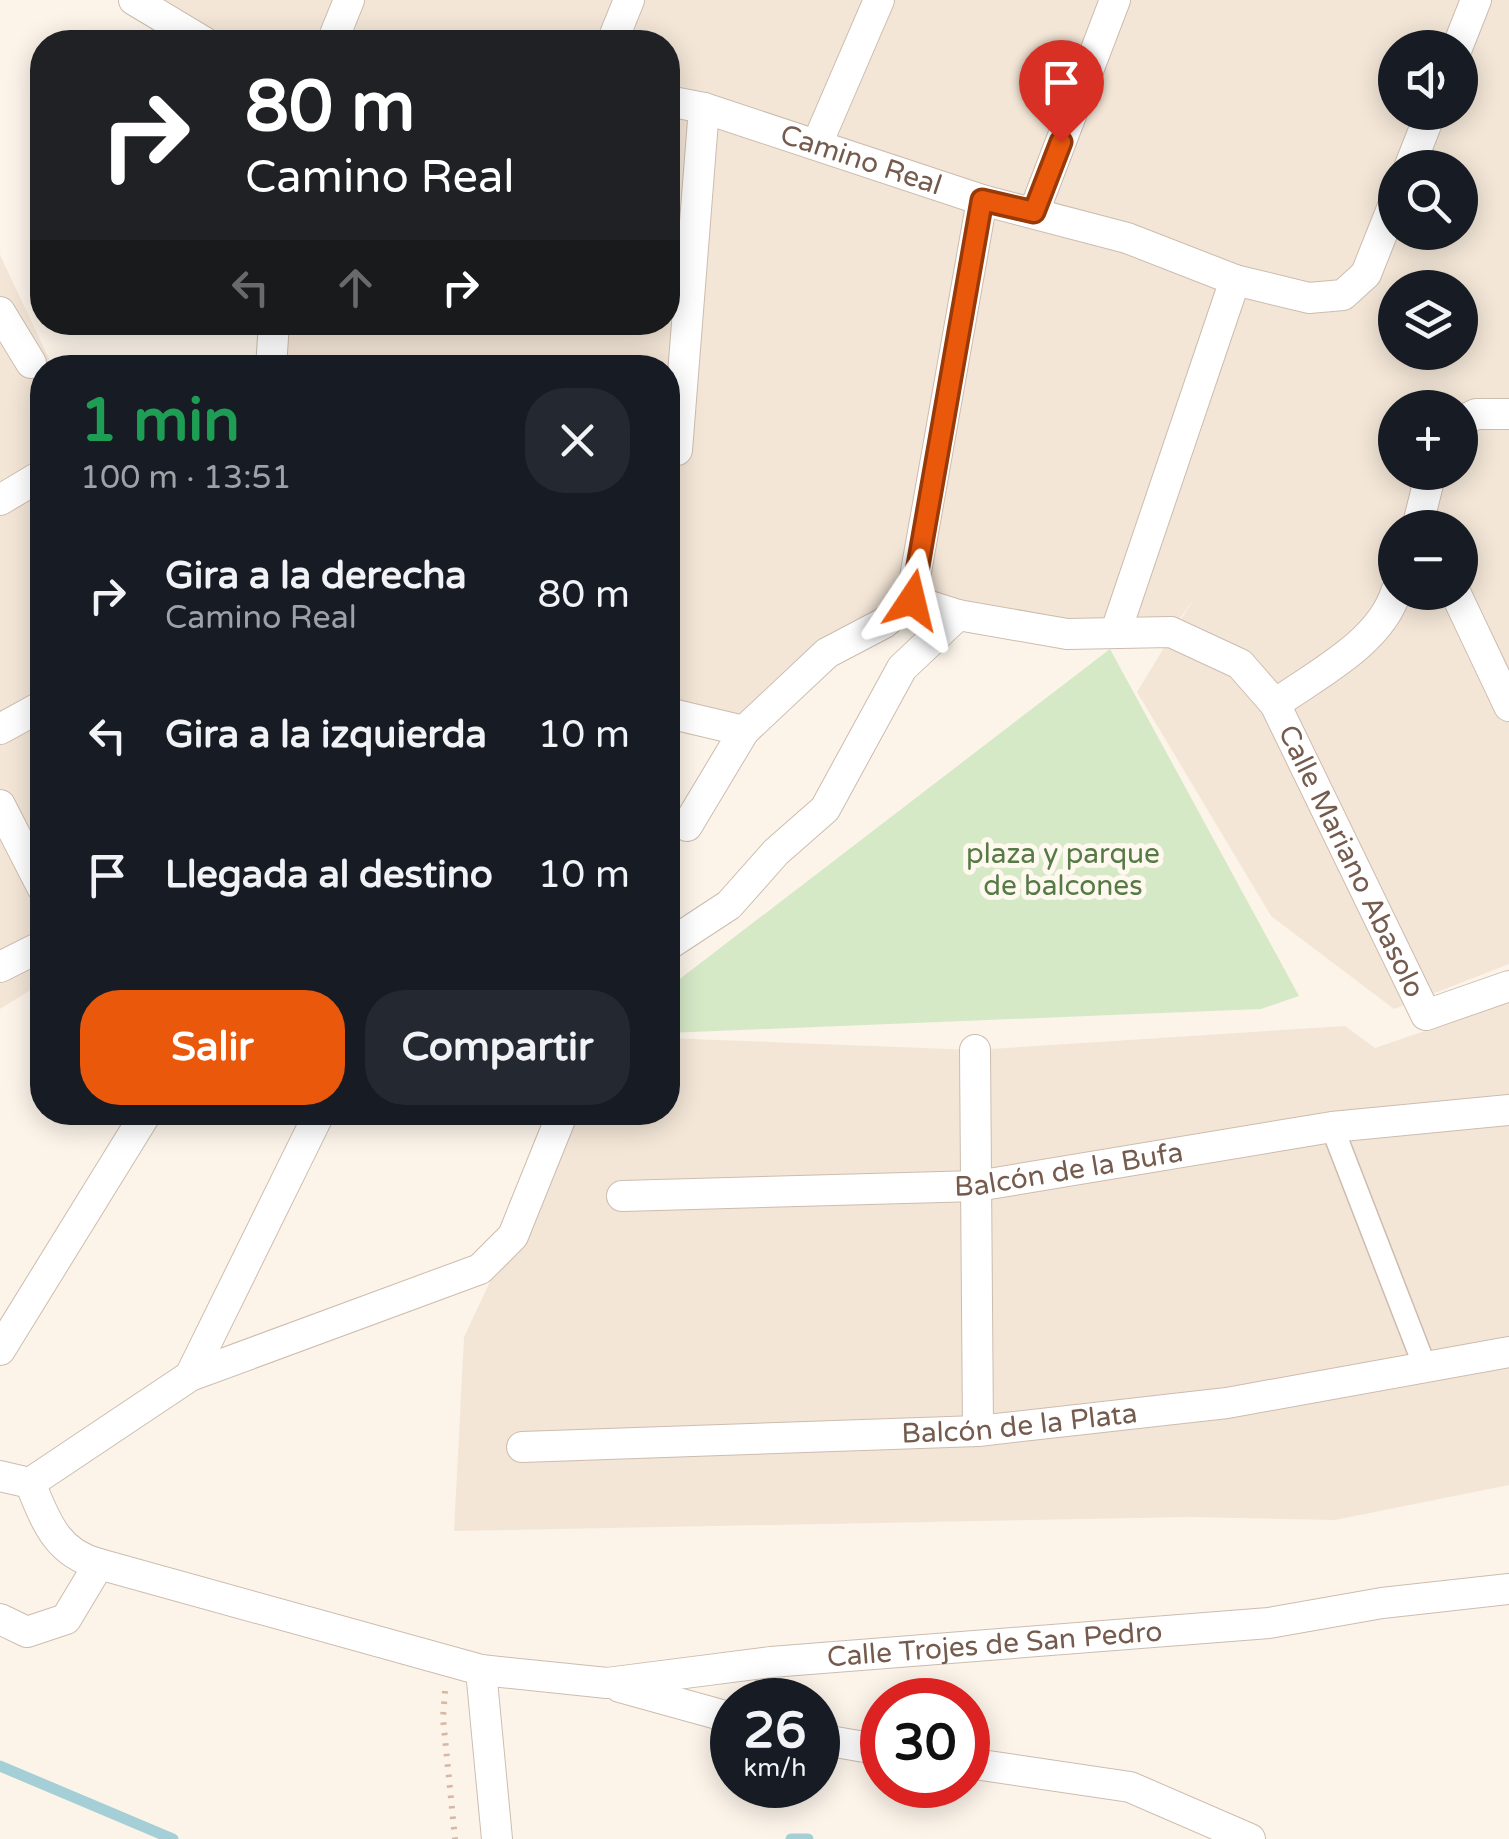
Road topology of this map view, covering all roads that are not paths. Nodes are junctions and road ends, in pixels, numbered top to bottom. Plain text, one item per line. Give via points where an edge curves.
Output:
1 (134, 0) edge
2 (349, 0) edge
3 (629, 0) edge
4 (878, 0) edge
5 (1114, 0) edge
6 (1476, 0) edge
7 (155, 30) edge
8 (184, 30) edge
9 (337, 30) edge
10 (617, 30) edge
11 (1464, 30) edge
12 (680, 103) edge
13 (704, 108) junction
14 (817, 144) junction
15 (982, 200) junction
16 (1034, 212) junction
17 (1378, 244) edge
18 (1235, 280) junction
19 (0, 312) edge
20 (30, 361) edge
21 (680, 412) edge
22 (1478, 414) edge
23 (1509, 414) edge
24 (30, 482) edge
25 (0, 500) edge
26 (912, 600) junction
27 (1390, 610) edge
28 (1464, 610) edge
29 (958, 615) junction
30 (1116, 630) junction
31 (1275, 704) junction
32 (1509, 706) edge
33 (30, 713) edge
34 (680, 715) edge
35 (0, 729) edge
36 (744, 731) junction
37 (0, 804) edge
38 (687, 826) dead end
39 (30, 863) edge
40 (680, 936) edge
41 (30, 952) edge
42 (0, 967) edge
43 (1509, 986) edge
44 (975, 1050) dead end
45 (1509, 1110) edge
46 (139, 1125) edge
47 (314, 1125) edge
48 (558, 1125) edge
49 (1332, 1127) junction
50 (978, 1186) junction
51 (622, 1196) dead end
52 (0, 1350) edge
53 (1509, 1352) edge
54 (1425, 1367) junction
55 (190, 1376) junction
56 (978, 1431) junction
57 (522, 1448) dead end
58 (0, 1476) edge
59 (30, 1483) junction
60 (99, 1564) junction
61 (1509, 1589) edge
62 (0, 1619) edge
63 (481, 1670) junction
64 (606, 1683) junction
65 (710, 1712) edge
66 (990, 1766) edge
67 (497, 1839) edge
68 (1250, 1839) edge

1 - 7 street
1 - 8 street
2 - 9 street
3 - 10 street
4 - 14 street
5 - 16 street
6 - 11 street
12 - 13 street, Camino Real
13 - 14 street, Camino Real
13 - 21 street
14 - 15 street, Camino Real
15 - 16 street, Camino Real
15 - 26 street
16 - 18 street, Camino Real via 1127,238
17 - 18 street, Camino Real via 1366,274 1343,295 1309,298
18 - 30 street
19 - 20 street
22 - 23 street
24 - 25 street
26 - 29 street, Calle Mariano Abasolo
26 - 36 street via 884,624 827,653
27 - 31 street via 1355,647
28 - 32 street
29 - 30 street, Calle Mariano Abasolo via 1067,634
29 - 40 street via 902,668 826,809 729,905
30 - 31 street, Calle Mariano Abasolo via 1171,632 1240,664
31 - 43 street, Calle Mariano Abasolo via 1426,1015
33 - 35 street
34 - 36 street
36 - 38 street
37 - 39 street
41 - 42 street
44 - 50 street
45 - 49 street, Balcón de la Bufa
46 - 52 street
47 - 55 street
48 - 55 street via 513,1236 480,1269
49 - 50 street, Balcón de la Bufa
49 - 54 street
50 - 51 street, Balcón de la Bufa
50 - 56 street
53 - 54 street, Balcón de la Plata
54 - 56 street, Balcón de la Plata via 1227,1402
55 - 59 street
56 - 57 street, Balcón de la Plata
58 - 59 street
59 - 60 street, Calle Trojes de San Pedro via 47,1525 76,1558
60 - 62 street via 66,1618 27,1632
60 - 63 street, Calle Trojes de San Pedro
61 - 64 street, Calle Trojes de San Pedro via 1269,1623 771,1662
63 - 64 street, Calle Trojes de San Pedro
63 - 67 street
64 - 65 street
66 - 68 street via 1130,1787

